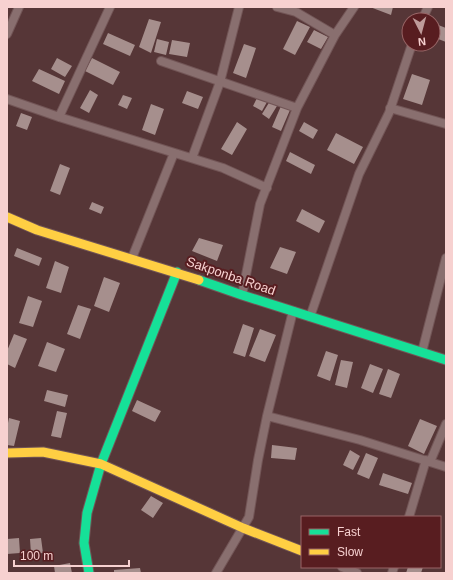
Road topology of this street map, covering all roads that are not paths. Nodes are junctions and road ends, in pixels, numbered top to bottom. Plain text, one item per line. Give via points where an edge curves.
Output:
1 (19, 7) edge
2 (110, 7) edge
3 (239, 7) edge
4 (277, 7) edge
5 (354, 7) edge
6 (7, 34) edge
7 (335, 35) junction
8 (409, 52) edge
9 (161, 61) dead end
10 (220, 82) junction
11 (7, 99) edge
12 (297, 108) junction
13 (390, 108) junction
14 (59, 117) junction
15 (446, 124) edge
16 (174, 153) junction
17 (192, 158) junction
18 (267, 188) junction
19 (7, 217) edge
20 (132, 258) junction
21 (446, 258) edge
22 (177, 272) junction
23 (242, 295) junction
24 (293, 311) junction
25 (310, 317) junction
26 (422, 352) junction
27 (446, 360) edge
28 (267, 416) junction
29 (446, 424) edge
30 (7, 453) edge
31 (428, 461) junction
32 (101, 464) junction
33 (446, 467) edge
34 (409, 516) edge
35 (243, 528) junction
36 (301, 552) edge
37 (344, 568) edge
38 (89, 573) edge
39 (216, 573) edge
40 (357, 573) edge

1 - 6 street
2 - 14 street
3 - 10 street
4 - 7 street via 296,12
5 - 7 street
7 - 12 street
8 - 13 street
9 - 10 street
10 - 12 street
10 - 17 street
11 - 14 street
12 - 18 street
13 - 15 street
13 - 25 street via 359,174
14 - 16 street
16 - 17 street
16 - 20 street
17 - 18 street via 223,168
18 - 23 street via 260,204
19 - 20 street, Sakponba Road via 37,230
20 - 22 street, Sakponba Road
21 - 26 street
22 - 23 street, Sakponba Road
22 - 32 street
23 - 24 street, Sakponba Road
24 - 25 street, Sakponba Road
24 - 28 street
25 - 26 street, Sakponba Road
26 - 27 street, Sakponba Road
28 - 31 street
28 - 35 street via 250,517
29 - 31 street
30 - 32 street via 43,452
31 - 33 street
31 - 34 street
32 - 35 street
32 - 38 street via 87,513 84,543
35 - 36 street
35 - 39 street
37 - 40 street

